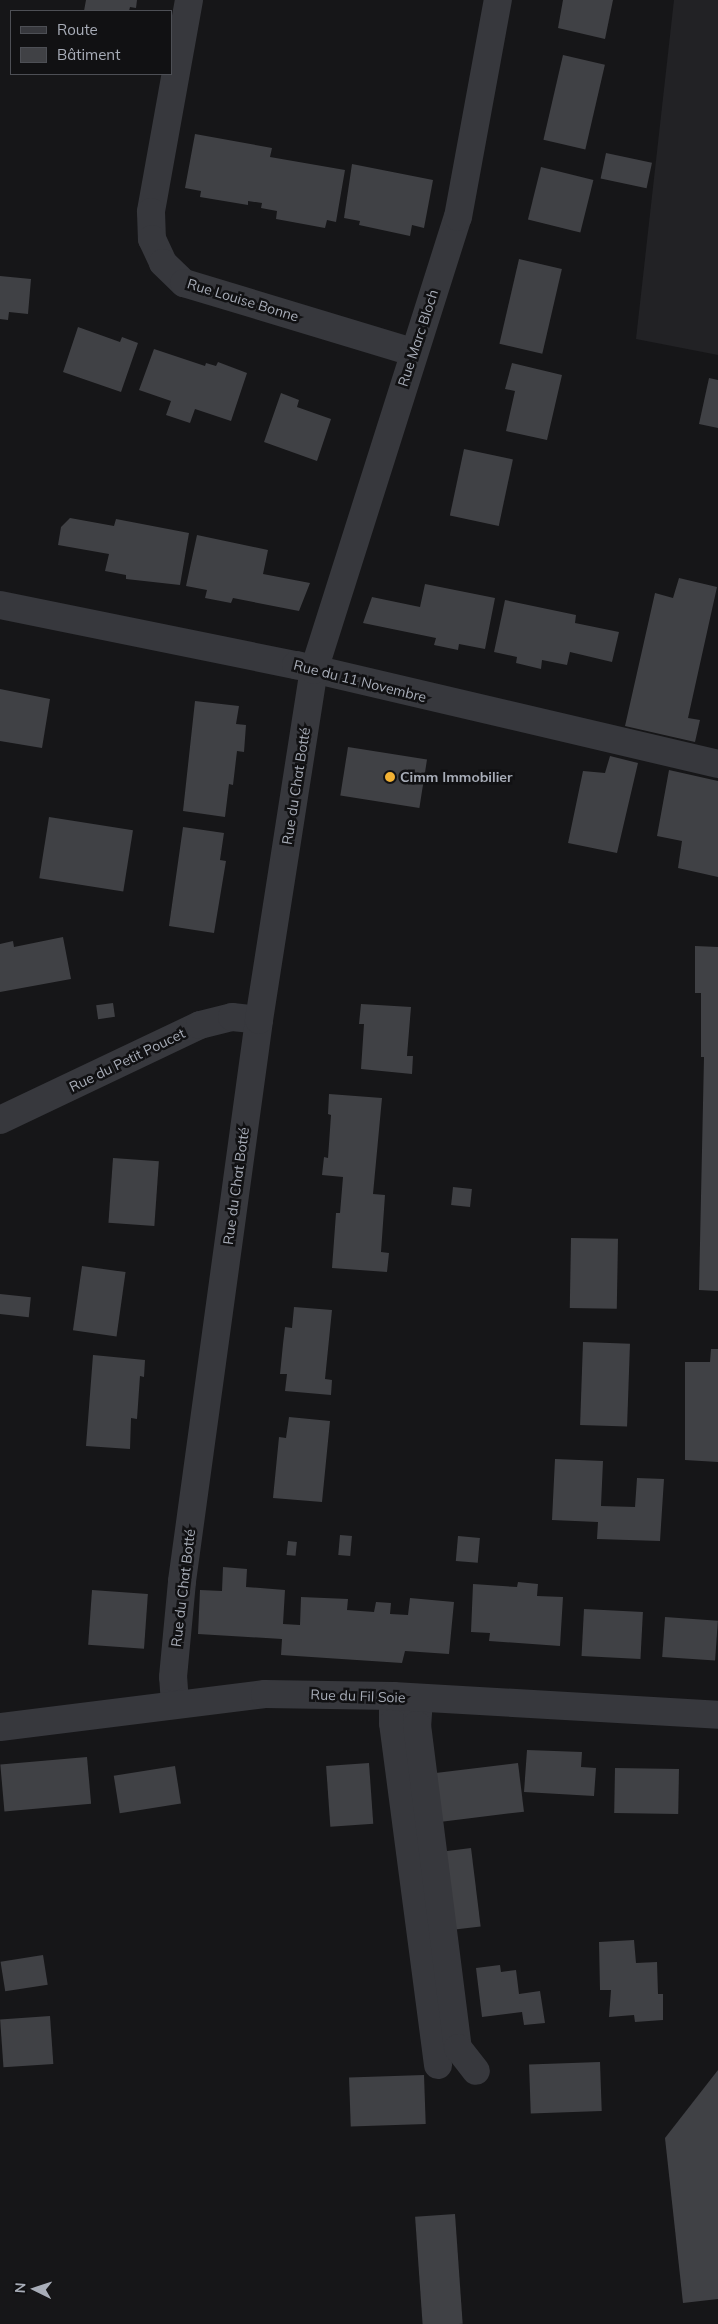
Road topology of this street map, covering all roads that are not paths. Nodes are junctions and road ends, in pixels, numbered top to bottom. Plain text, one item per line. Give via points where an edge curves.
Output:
1 (189, 0) edge
2 (498, 0) edge
3 (413, 352) junction
4 (0, 605) edge
5 (314, 670) junction
6 (718, 764) edge
7 (258, 1020) junction
8 (0, 1120) edge
9 (406, 1697) junction
10 (176, 1704) junction
11 (718, 1715) edge
12 (0, 1727) edge
13 (438, 2065) dead end
14 (476, 2071) dead end

1 - 3 street, Rue Louise Bonne via 150,212 152,239 163,263 184,283
2 - 3 street, Rue Marc Bloch via 458,217
3 - 5 street, Rue Marc Bloch
4 - 5 street, Rue du 11 Novembre
5 - 6 street, Rue du 11 Novembre
5 - 7 street, Rue du Chat Botté
7 - 8 street, Rue du Petit Poucet via 232,1017 200,1025
7 - 10 street, Rue du Chat Botté via 182,1581 172,1677
9 - 10 street, Rue du Fil Soie via 265,1694
9 - 11 street, Rue du Fil Soie
9 - 13 street via 393,1723
9 - 14 street via 417,1725 458,2048
10 - 12 street, Rue du Fil Soie

